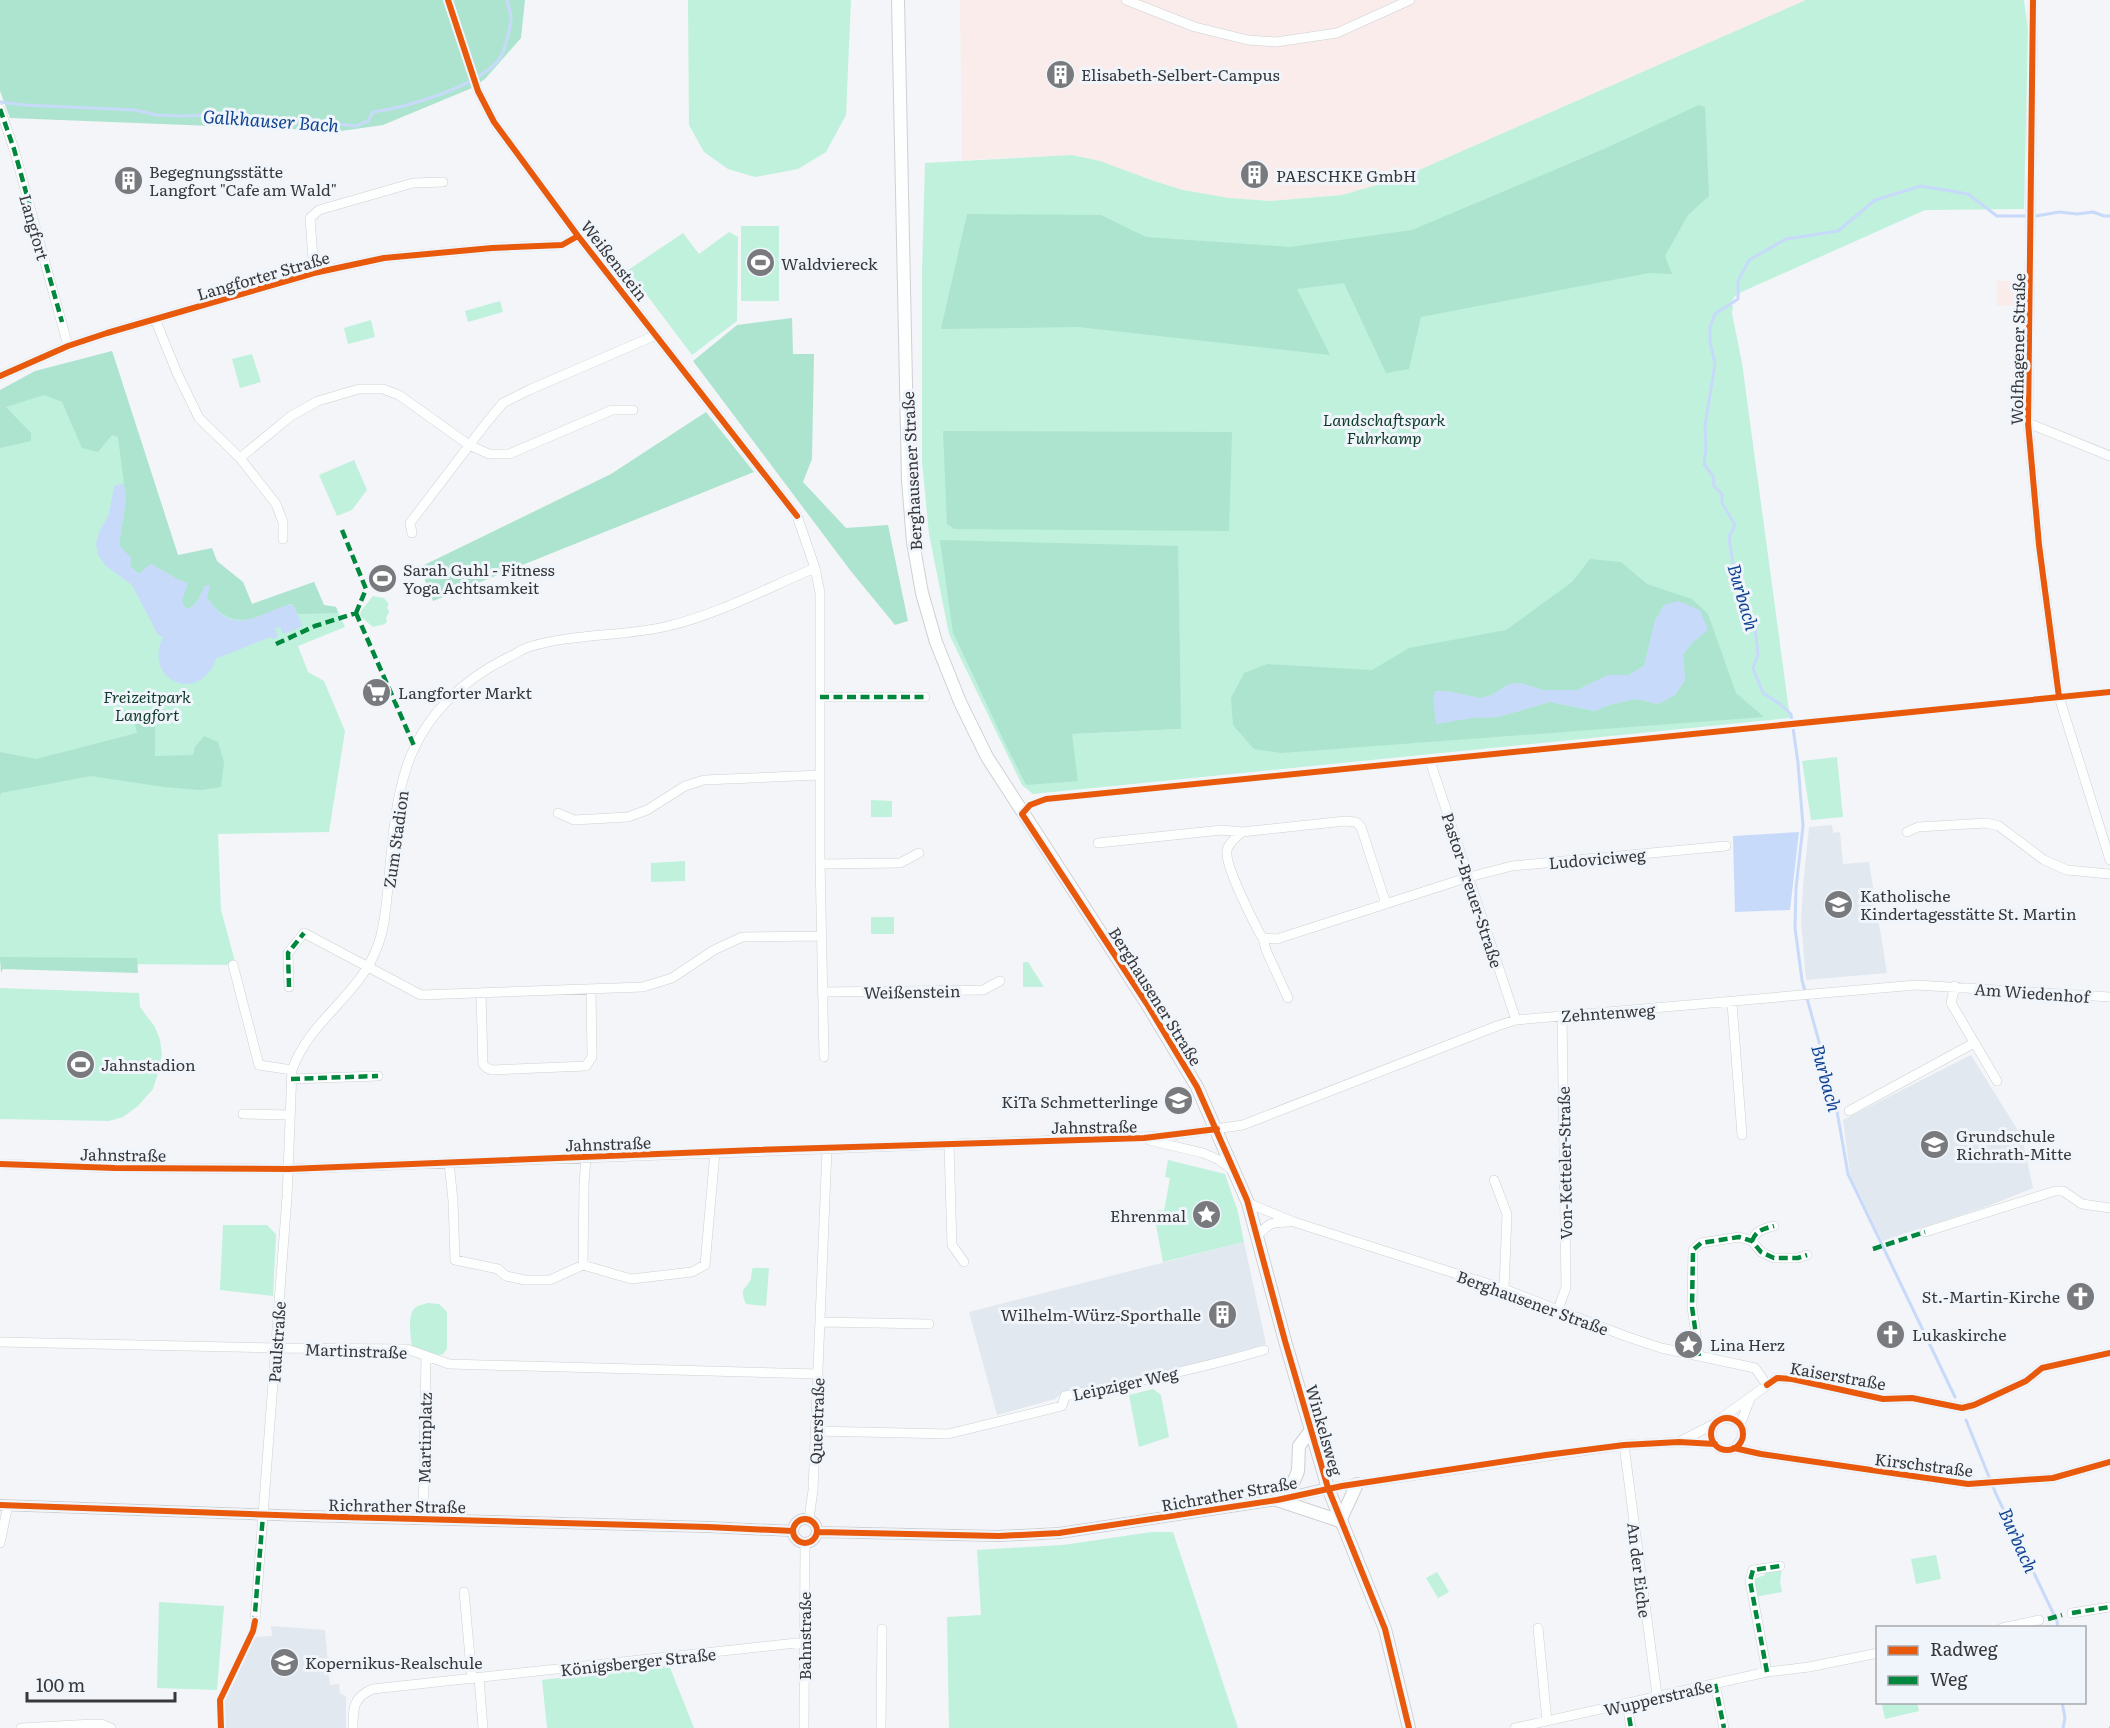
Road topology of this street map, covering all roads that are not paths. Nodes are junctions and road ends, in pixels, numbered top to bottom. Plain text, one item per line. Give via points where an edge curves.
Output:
1 (448, 0) edge
2 (898, 0) edge
3 (1126, 0) edge
4 (1410, 0) edge
5 (2033, 0) edge
6 (0, 110) edge
7 (443, 182) dead end
8 (578, 236) junction
9 (314, 273) junction
10 (155, 319) junction
11 (656, 336) junction
12 (69, 346) junction
13 (0, 376) edge
14 (633, 410) dead end
15 (2028, 423) junction
16 (469, 445) junction
17 (2110, 456) edge
18 (240, 458) junction
19 (412, 533) dead end
20 (283, 539) dead end
21 (815, 568) junction
22 (820, 697) junction
23 (925, 697) dead end
24 (1430, 760) dead end
25 (820, 775) junction
26 (558, 813) dead end
27 (1242, 832) junction
28 (1907, 832) dead end
29 (1098, 843) dead end
30 (1726, 846) dead end
31 (919, 853) dead end
32 (2110, 860) edge
33 (820, 864) junction
34 (2110, 874) edge
35 (1469, 877) junction
36 (1386, 904) junction
37 (821, 936) junction
38 (1263, 938) junction
39 (233, 965) dead end
40 (367, 968) junction
41 (1000, 981) dead end
42 (1955, 986) junction
43 (289, 987) dead end
44 (591, 989) junction
45 (822, 992) junction
46 (481, 993) junction
47 (2110, 997) edge
48 (1288, 998) dead end
49 (1731, 1003) junction
50 (1562, 1015) junction
51 (1516, 1020) junction
52 (1974, 1043) junction
53 (824, 1057) dead end
54 (292, 1075) junction
55 (378, 1076) dead end
56 (1997, 1081) dead end
57 (1849, 1111) dead end
58 (243, 1114) dead end
59 (290, 1115) junction
60 (1217, 1129) junction
61 (1742, 1136) dead end
62 (1144, 1138) junction
63 (949, 1145) junction
64 (827, 1149) junction
65 (715, 1152) junction
66 (586, 1158) junction
67 (448, 1162) junction
68 (0, 1164) edge
69 (289, 1169) junction
70 (1235, 1172) junction
71 (1494, 1180) dead end
72 (1248, 1203) junction
73 (2110, 1208) edge
74 (1294, 1222) junction
75 (1774, 1226) dead end
76 (1926, 1232) dead end
77 (1257, 1236) junction
78 (1752, 1241) junction
79 (1807, 1255) dead end
80 (964, 1262) dead end
81 (583, 1265) junction
82 (1504, 1289) junction
83 (1558, 1310) junction
84 (820, 1322) junction
85 (929, 1324) dead end
86 (0, 1342) edge
87 (276, 1348) junction
88 (1264, 1350) dead end
89 (2110, 1353) edge
90 (1699, 1356) junction
91 (426, 1357) junction
92 (818, 1374) junction
93 (1767, 1386) junction
94 (1751, 1397) junction
95 (1723, 1418) junction
96 (1714, 1424) junction
97 (1740, 1425) junction
98 (1311, 1430) junction
99 (815, 1431) junction
100 (1679, 1442) junction
101 (1715, 1444) junction
102 (1624, 1445) junction
103 (1734, 1448) junction
104 (2110, 1462) edge
105 (1357, 1484) junction
106 (1328, 1488) junction
107 (1282, 1499) junction
108 (4, 1505) edge
109 (263, 1515) junction
110 (423, 1519) junction
111 (809, 1520) junction
112 (1340, 1521) junction
113 (793, 1531) junction
114 (818, 1532) junction
115 (0, 1543) edge
116 (805, 1543) junction
117 (1780, 1566) dead end
118 (464, 1592) dead end
119 (2110, 1607) edge
120 (2072, 1614) dead end
121 (2039, 1620) dead end
122 (255, 1621) dead end
123 (2011, 1626) edge
124 (1538, 1628) dead end
125 (882, 1629) dead end
126 (805, 1642) junction
127 (1876, 1653) edge
128 (1767, 1672) junction
129 (475, 1679) junction
130 (1715, 1684) junction
131 (1657, 1695) junction
132 (1627, 1704) junction
133 (1547, 1721) junction
134 (21, 1728) edge
135 (111, 1728) edge
136 (353, 1728) edge
137 (483, 1728) edge
138 (804, 1728) edge
139 (881, 1728) edge
140 (1409, 1728) edge
141 (1515, 1728) edge
142 (1631, 1728) edge
143 (1724, 1728) edge

1 - 8 street, Weißenstein via 478,91 494,122
2 - 60 main road, Berghausener Straße via 908,480 922,593 936,642 987,757 1157,1020
3 - 4 street via 1196,27 1264,42 1337,33
5 - 15 street, Wolfhagener Straße
6 - 12 street, Langfort
7 - 9 street via 413,183 319,210 310,218
8 - 9 street, Langforter Straße via 562,245 384,258
8 - 11 street, Weißenstein
9 - 10 street, Langforter Straße
10 - 12 street, Langforter Straße
10 - 18 street via 200,418
11 - 16 street via 503,403
11 - 21 street, Weißenstein via 797,516
12 - 13 street, Langforter Straße
14 - 16 street via 612,410 509,454 489,454
15 - 17 street
15 - 32 street, Wolfhagener Straße via 2059,697
16 - 18 street via 399,395 383,389 358,389 318,401 291,416
16 - 19 street via 410,523
18 - 20 street via 276,504 283,522
21 - 22 street, Weißenstein via 820,593
21 - 40 street, Zum Stadion via 700,617 667,626 529,647 483,670 453,694 427,725 407,767 396,814 383,924
22 - 23 street
22 - 25 street, Weißenstein
24 - 35 street, Pastor-Breuer-Straße
25 - 26 street via 704,780 628,817 574,820
25 - 33 street, Weißenstein
27 - 29 street via 1222,830
27 - 36 street via 1356,822
27 - 38 street via 1226,851
28 - 34 street via 1918,827 1986,823 2000,826 2044,860 2067,870
30 - 35 street, Ludoviciweg via 1512,866
31 - 33 street via 900,863
33 - 37 street, Weißenstein
35 - 36 street, Ludoviciweg
35 - 51 street, Pastor-Breuer-Straße
36 - 38 street, Ludoviciweg via 1277,939
37 - 44 street via 742,937 672,978 643,987
37 - 45 street, Weißenstein
38 - 48 street
39 - 54 street via 259,1065
40 - 43 street via 304,933 288,952
40 - 46 street via 421,995
40 - 54 street, Zum Stadion via 298,1052
41 - 45 street, Weißenstein via 983,990
42 - 47 street, Am Wiedenhof
42 - 49 street, Zehntenweg via 1916,985
42 - 52 street via 1951,1003
44 - 46 street
44 - 46 street via 590,1062 586,1066 492,1070 483,1065
45 - 53 street, Weißenstein
49 - 50 street, Zehntenweg
49 - 61 street
50 - 51 street, Zehntenweg
50 - 83 street, Von-Ketteler-Straße via 1566,1287
51 - 60 street, Zehntenweg via 1243,1125
52 - 56 street
52 - 57 street
54 - 55 street
54 - 59 street, Zum Stadion
58 - 59 street
59 - 69 street, Zum Stadion
60 - 62 street, Jahnstraße
60 - 70 main road, Berghausener Straße
62 - 63 street, Jahnstraße
62 - 70 street, Jahnstraße via 1203,1153
63 - 64 street, Jahnstraße
63 - 80 street via 952,1245
64 - 65 street, Jahnstraße
64 - 84 street, Querstraße
65 - 66 street, Jahnstraße
65 - 81 street via 705,1265 692,1272 631,1279
66 - 67 street, Jahnstraße
66 - 81 street, Jahnstraße
67 - 69 street, Jahnstraße
67 - 81 street via 455,1260 498,1269 506,1276 525,1280 550,1280
68 - 69 street, Jahnstraße
69 - 87 street, Paulstraße
70 - 72 main road, Berghausener Straße
71 - 82 street via 1507,1214
72 - 74 street, Berghausener Straße
72 - 77 main road, Winkelsweg
73 - 76 street via 2082,1204 2063,1191 2055,1191
74 - 77 street, Berghausener Straße via 1274,1222
74 - 82 street, Berghausener Straße
75 - 78 street via 1754,1234
77 - 98 main road, Winkelsweg
78 - 79 street via 1761,1252 1774,1258
78 - 90 street via 1739,1237 1710,1241 1693,1250 1692,1307
82 - 83 street, Berghausener Straße
83 - 90 street, Berghausener Straße via 1625,1336
84 - 85 street
84 - 92 street, Querstraße
86 - 87 street, Martinstraße
87 - 91 street, Martinstraße via 407,1349
87 - 109 street, Paulstraße
88 - 99 street, Leipziger Weg via 1065,1396 1062,1406 948,1434
89 - 93 street, Kaiserstraße via 2042,1368 2026,1381 1962,1408 1912,1398 1883,1399 1792,1379 1777,1378
90 - 93 street, Berghausener Straße via 1755,1368
91 - 92 street, Martinstraße via 457,1365
91 - 110 street, Martinplatz
92 - 99 street, Querstraße
93 - 94 street
94 - 95 street
94 - 97 street
95 - 96 street
95 - 97 street via 1731,1418
96 - 100 street, Richrather Straße
96 - 101 street via 1711,1437
97 - 103 street via 1743,1436
98 - 106 main road, Winkelsweg
98 - 107 main road via 1299,1446 1298,1471
99 - 111 street, Querstraße
100 - 101 street, Richrather Straße
100 - 102 street, Richrather Straße
101 - 103 street via 1720,1449
102 - 105 street, Richrather Straße
102 - 131 street, An der Eiche
103 - 104 street, Kirschstraße via 1968,1484 2053,1478
105 - 106 street, Richrather Straße
105 - 112 main road
106 - 107 street, Richrather Straße
106 - 112 main road, Winkelsweg
107 - 112 main road
107 - 114 street, Richrather Straße via 1059,1533 999,1536
108 - 109 street, Richrather Straße
108 - 115 street
109 - 110 street, Richrather Straße
109 - 122 street, Paulstraße
110 - 113 street, Richrather Straße
111 - 113 street via 800,1520
111 - 114 street
112 - 140 main road, Winkelsweg via 1389,1642
113 - 116 street via 796,1539
114 - 116 street via 814,1540
116 - 126 street, Bahnstraße
117 - 128 street via 1754,1570 1750,1581
118 - 129 street
119 - 120 street
121 - 123 street
124 - 133 street
125 - 139 street
126 - 129 street, Königsberger Straße
126 - 138 street, Bahnstraße
127 - 128 street, Wupperstraße
128 - 130 street, Wupperstraße
129 - 136 street, Königsberger Straße via 373,1689 361,1694 354,1705
129 - 137 street
130 - 131 street, Wupperstraße
130 - 143 street
131 - 132 street, Wupperstraße
132 - 133 street, Wupperstraße
132 - 142 street
133 - 141 street, Wupperstraße
134 - 135 street via 102,1724

